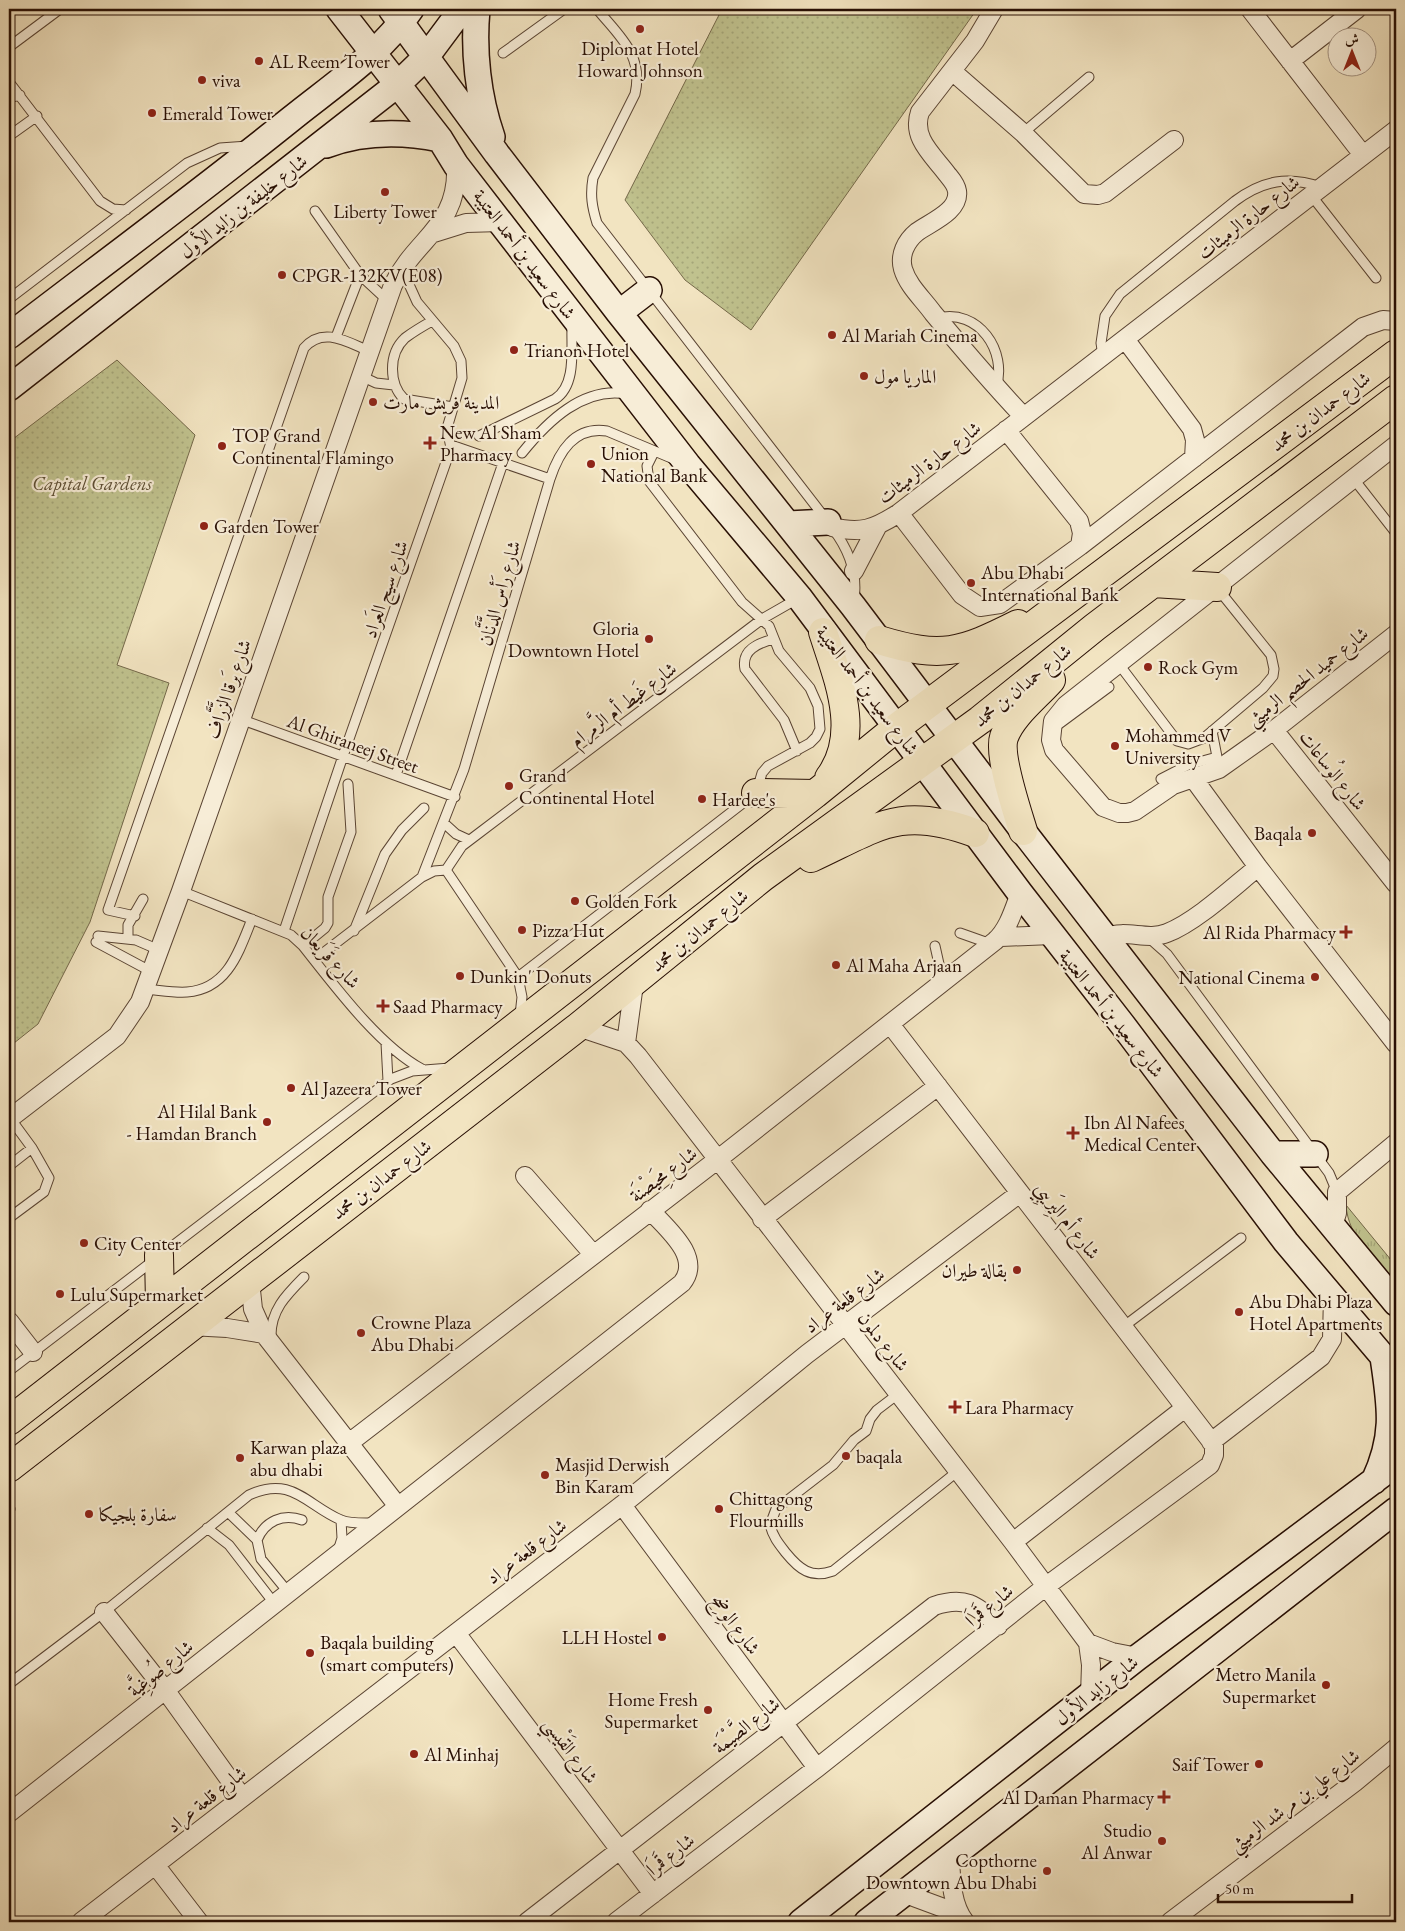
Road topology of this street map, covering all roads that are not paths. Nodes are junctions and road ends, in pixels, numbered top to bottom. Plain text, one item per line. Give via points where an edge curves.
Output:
1 (60, 9) edge
2 (339, 9) edge
3 (462, 9) edge
4 (477, 9) edge
5 (564, 9) edge
6 (596, 9) edge
7 (994, 9) edge
8 (1250, 9) edge
9 (1357, 9) edge
10 (401, 13) edge
11 (9, 47) edge
12 (372, 53) junction
13 (503, 53) dead end
14 (428, 56) junction
15 (1290, 60) junction
16 (952, 71) junction
17 (1089, 77) dead end
18 (9, 82) edge
19 (398, 84) junction
20 (20, 95) junction
21 (9, 98) edge
22 (37, 116) junction
23 (1396, 130) edge
24 (1023, 133) junction
25 (9, 136) edge
26 (440, 140) junction
27 (1174, 140) dead end
28 (256, 147) junction
29 (310, 152) junction
30 (497, 154) junction
31 (1363, 155) junction
32 (456, 165) junction
33 (1316, 191) junction
34 (126, 210) junction
35 (315, 211) dead end
36 (500, 222) junction
37 (433, 233) junction
38 (402, 268) junction
39 (360, 275) junction
40 (1376, 278) dead end
41 (649, 290) junction
42 (9, 299) edge
43 (387, 300) junction
44 (619, 313) junction
45 (572, 317) junction
46 (938, 318) junction
47 (1396, 320) edge
48 (432, 321) junction
49 (9, 336) edge
50 (336, 337) junction
51 (1125, 339) junction
52 (369, 351) junction
53 (1396, 354) edge
54 (1103, 356) junction
55 (361, 376) junction
56 (394, 386) junction
57 (9, 388) edge
58 (996, 388) junction
59 (634, 396) junction
60 (1396, 399) edge
61 (453, 407) junction
62 (1023, 416) junction
63 (1006, 430) junction
64 (480, 436) dead end
65 (451, 445) junction
66 (1396, 445) edge
67 (654, 452) junction
68 (522, 453) dead end
69 (1194, 458) junction
70 (503, 463) junction
71 (688, 465) junction
72 (1354, 478) junction
73 (550, 479) junction
74 (899, 513) junction
75 (788, 524) junction
76 (830, 524) junction
77 (877, 527) junction
78 (1396, 533) edge
79 (1080, 546) junction
80 (854, 571) junction
81 (1153, 583) junction
82 (1217, 587) junction
83 (799, 597) junction
84 (1074, 597) junction
85 (853, 606) junction
86 (762, 618) junction
87 (1094, 627) junction
88 (823, 632) junction
89 (1396, 634) edge
90 (774, 639) junction
91 (879, 640) junction
92 (1118, 664) junction
93 (1109, 686) dead end
94 (928, 705) junction
95 (240, 719) junction
96 (896, 728) junction
97 (1050, 730) junction
98 (1274, 730) junction
99 (1212, 731) junction
100 (952, 739) junction
101 (797, 751) junction
102 (343, 756) junction
103 (922, 762) junction
104 (1218, 763) junction
105 (396, 775) junction
106 (1193, 778) junction
107 (1161, 779) dead end
108 (348, 784) dead end
109 (818, 792) junction
110 (756, 793) junction
111 (455, 797) junction
112 (424, 808) dead end
113 (445, 824) junction
114 (1023, 831) junction
115 (975, 833) junction
116 (469, 840) junction
117 (1258, 867) junction
118 (446, 870) junction
119 (422, 877) junction
120 (763, 877) junction
121 (1396, 884) edge
122 (181, 892) junction
123 (1020, 893) junction
124 (143, 899) dead end
125 (135, 916) junction
126 (252, 919) junction
127 (284, 931) junction
128 (354, 931) junction
129 (960, 932) dead end
130 (1052, 935) junction
131 (1146, 936) junction
132 (1106, 937) junction
133 (128, 938) junction
134 (996, 941) junction
135 (303, 946) junction
136 (935, 946) dead end
137 (159, 950) junction
138 (314, 960) junction
139 (152, 972) junction
140 (518, 977) junction
141 (943, 982) junction
142 (634, 984) junction
143 (145, 989) junction
144 (890, 1024) junction
145 (578, 1027) junction
146 (515, 1028) junction
147 (626, 1043) junction
148 (386, 1044) junction
149 (1396, 1044) edge
150 (463, 1067) junction
151 (422, 1069) junction
152 (388, 1081) junction
153 (938, 1086) junction
154 (10, 1119) edge
155 (1396, 1143) edge
156 (32, 1148) junction
157 (1273, 1154) junction
158 (1314, 1154) junction
159 (717, 1160) junction
160 (9, 1166) edge
161 (525, 1176) dead end
162 (1337, 1192) junction
163 (1020, 1193) junction
164 (650, 1210) junction
165 (9, 1218) edge
166 (762, 1219) junction
167 (1333, 1226) junction
168 (1241, 1238) dead end
169 (593, 1254) junction
170 (159, 1255) junction
171 (304, 1277) dead end
172 (250, 1281) junction
173 (1333, 1295) junction
174 (160, 1303) junction
175 (1396, 1303) edge
176 (9, 1321) edge
177 (189, 1326) junction
178 (845, 1326) junction
179 (1123, 1327) junction
180 (268, 1339) junction
181 (34, 1352) junction
182 (1390, 1364) edge
183 (9, 1371) edge
184 (898, 1394) junction
185 (1186, 1408) junction
186 (9, 1421) edge
187 (1211, 1442) junction
188 (349, 1443) junction
189 (1396, 1464) edge
190 (9, 1468) edge
191 (958, 1471) junction
192 (1374, 1481) junction
193 (398, 1505) junction
194 (622, 1505) junction
195 (1396, 1510) edge
196 (228, 1512) junction
197 (302, 1520) dead end
198 (341, 1520) junction
199 (377, 1523) junction
200 (1396, 1524) edge
201 (208, 1528) junction
202 (1372, 1530) junction
203 (257, 1540) junction
204 (1013, 1542) junction
205 (336, 1556) junction
206 (1045, 1587) junction
207 (288, 1592) junction
208 (274, 1603) junction
209 (104, 1612) junction
210 (998, 1626) junction
211 (456, 1632) junction
212 (1088, 1643) junction
213 (1138, 1657) junction
214 (9, 1684) edge
215 (166, 1691) junction
216 (1090, 1695) junction
217 (783, 1723) junction
218 (1396, 1748) edge
219 (817, 1768) junction
220 (242, 1797) junction
221 (9, 1813) edge
222 (620, 1849) junction
223 (950, 1856) junction
224 (156, 1866) junction
225 (904, 1893) junction
226 (653, 1894) junction
227 (961, 1917) edge
228 (81, 1922) edge
229 (199, 1922) edge
230 (527, 1922) edge
231 (616, 1922) edge
232 (801, 1922) edge
233 (867, 1922) edge
234 (1172, 1922) edge

1 - 11 lane
2 - 12 main road, شارع سعيد بن أحمد العتيبة
3 - 14 main road, شارع خليفة بن زايد الأول
4 - 30 main road via 478,69 488,126
5 - 13 lane
6 - 41 lane via 629,48 635,59 638,82 592,178 592,208 597,223
7 - 16 street
8 - 15 street
9 - 15 street
10 - 12 main road, شارع خليفة بن زايد الأول
10 - 14 main road, شارع سعيد بن أحمد العتيبة
12 - 19 main road, شارع سعيد بن أحمد العتيبة
12 - 28 main road, شارع خليفة بن زايد الأول
14 - 19 main road, شارع خليفة بن زايد الأول
14 - 30 main road, شارع سعيد بن أحمد العتيبة
15 - 31 street
16 - 24 street
16 - 46 street via 920,112 917,130 920,139 955,185 957,197 952,208 912,236 902,256 906,277
17 - 24 lane
18 - 20 lane
19 - 26 main road, شارع سعيد بن أحمد العتيبة
19 - 29 main road, شارع خليفة بن زايد الأول
20 - 21 lane
20 - 22 lane
22 - 25 lane
22 - 34 lane via 100,201 113,209
23 - 31 street, شارع حارة الرميثات
24 - 27 street via 1078,190 1091,195 1104,193
26 - 29 main road via 384,133 346,139
26 - 32 main road, شارع سعيد بن أحمد العتيبة
28 - 34 lane via 220,148 197,157
28 - 49 main road, شارع خليفة بن زايد الأول
29 - 57 main road, شارع خليفة بن زايد الأول
30 - 44 main road, شارع سعيد بن أحمد العتيبة
31 - 33 street, شارع حارة الرميثات
32 - 36 main road, شارع سعيد بن أحمد العتيبة
32 - 37 street, شارع بَرقا الزَّرَّاف via 455,194 450,209
33 - 40 lane
33 - 51 street, شارع حارة الرميثات
33 - 54 lane via 1304,181 1285,180 1250,190 1235,201 1120,294 1105,316 1101,343
34 - 42 lane
35 - 39 lane
36 - 37 street, شارع بَرقا الزَّرَّاف via 466,222
36 - 45 main road, شارع سعيد بن أحمد العتيبة
37 - 38 street, شارع بَرقا الزَّرَّاف
38 - 43 street, شارع بَرقا الزَّرَّاف
38 - 48 lane, شارع سيح العَراد via 411,293
39 - 43 lane
39 - 50 lane
41 - 44 main road
41 - 76 lane
43 - 52 street, شارع بَرقا الزَّرَّاف
44 - 75 main road, شارع سعيد بن أحمد العتيبة
45 - 59 main road, شارع سعيد بن أحمد العتيبة
45 - 64 lane via 570,374 563,392
46 - 58 street
46 - 58 lane via 955,316 978,326 997,354 1000,371
47 - 69 street via 1383,320 1363,327
48 - 56 lane via 400,345 393,367
48 - 61 lane, شارع سيح العَراد via 454,346 461,361 462,378
50 - 52 lane
50 - 125 lane via 316,338 301,355 108,910
51 - 54 street, شارع حارة الرميثات
51 - 69 street via 1192,429 1196,440
52 - 55 street, شارع بَرقا الزَّرَّاف
53 - 84 main road, شارع حمدان بن محمد
54 - 62 street, شارع حارة الرميثات
55 - 56 lane
55 - 95 street, شارع بَرقا الزَّرَّاف
56 - 61 lane via 404,399
58 - 62 street
59 - 68 lane via 604,393 577,403 541,430
59 - 71 main road, شارع سعيد بن أحمد العتيبة
60 - 81 main road, شارع حمدان بن محمد
61 - 65 lane, شارع سيح العَراد via 447,428
62 - 63 street, شارع حارة الرميثات
63 - 74 street, شارع حارة الرميثات
63 - 79 street via 1079,521 1082,533
65 - 70 lane
65 - 102 lane, شارع سيح العَراد
66 - 72 street
67 - 71 lane, شارع رَأس الدَّنَّان
67 - 73 lane, شارع رَأس الدَّنَّان via 607,431 583,432 561,452
67 - 86 lane via 647,466 649,481 742,602
69 - 79 street
70 - 73 lane
70 - 105 lane
71 - 83 main road, شارع سعيد بن أحمد العتيبة
72 - 78 lane
72 - 82 street
73 - 111 lane, شارع رَأس الدَّنَّان
74 - 77 street, شارع حارة الرميثات
74 - 79 street via 962,595 980,607 1000,604
75 - 76 main road
75 - 85 main road, شارع سعيد بن أحمد العتيبة
76 - 77 street, شارع حارة الرميثات via 854,530
76 - 80 lane via 848,552
77 - 80 street, شارع حارة الرميثات
80 - 85 lane via 856,590
81 - 82 main road
81 - 87 main road, شارع حمدان بن محمد
82 - 92 street
82 - 99 lane, شارع حميد الحصم الرميثي via 1271,655 1274,669 1269,683
83 - 86 lane, شارع غَيط أم الرَّمرام
83 - 88 main road, شارع سعيد بن أحمد العتيبة
84 - 91 main road via 963,649 930,651
84 - 94 main road, شارع حمدان بن محمد
85 - 91 main road, شارع سعيد بن أحمد العتيبة
86 - 90 lane
86 - 116 lane, شارع غَيط أم الرَّمرام
87 - 100 main road, شارع حمدان بن محمد
87 - 114 main road via 1009,727 1003,739 1005,765
88 - 96 main road, شارع سعيد بن أحمد العتيبة
88 - 109 main road via 842,696 846,727 841,758
89 - 98 street, شارع حميد الحصم الرميثي
90 - 101 lane via 784,658 810,688 818,706 820,729 810,743
90 - 101 lane via 747,652 745,669 784,720
91 - 94 main road, شارع سعيد بن أحمد العتيبة
92 - 97 street via 1058,712
92 - 99 lane, شارع حميد الحصم الرميثي via 1176,741 1194,744
93 - 97 lane
94 - 96 main road, شارع حمدان بن محمد
94 - 100 main road, شارع سعيد بن أحمد العتيبة
95 - 102 lane, Al Ghiraneej Street
95 - 122 street, شارع بَرقا الزَّرَّاف
96 - 103 main road, شارع سعيد بن أحمد العتيبة
96 - 109 main road, شارع حمدان بن محمد
97 - 106 street, شارع حميد الحصم الرميثي via 1060,758 1110,811 1135,811 1173,785
98 - 104 street, شارع حميد الحصم الرميثي
98 - 121 street, شارع الوُساعات
99 - 104 lane
100 - 103 main road, شارع حمدان بن محمد
100 - 114 main road, شارع سعيد بن أحمد العتيبة
101 - 110 lane via 768,766 762,773
102 - 105 lane, Al Ghiraneej Street
102 - 127 lane, شارع سيح العَراد
103 - 115 main road, شارع سعيد بن أحمد العتيبة
103 - 120 main road, شارع حمدان بن محمد
104 - 106 street, شارع حميد الحصم الرميثي
104 - 107 lane via 1188,765
105 - 111 lane, Al Ghiraneej Street
106 - 117 street
108 - 135 lane via 351,832 328,897 328,922
109 - 110 main road
109 - 146 main road, شارع حمدان بن محمد
110 - 140 lane
111 - 113 lane, شارع رَأس الدَّنَّان
112 - 128 lane via 387,850
113 - 116 lane
113 - 119 lane, شارع رَأس الدَّنَّان
114 - 132 main road, شارع سعيد بن أحمد العتيبة
115 - 120 main road via 924,819 890,821
115 - 123 main road, شارع سعيد بن أحمد العتيبة
116 - 118 lane, شارع غَيط أم الرَّمرام via 456,852
117 - 131 street via 1199,914 1167,933
117 - 149 street
118 - 119 lane
118 - 140 lane
119 - 128 lane
120 - 142 main road, شارع حمدان بن محمد
122 - 126 lane, شارع قَرَيعان
122 - 137 street, شارع بَرقا الزَّرَّاف
123 - 130 main road, شارع سعيد بن أحمد العتيبة
123 - 134 street, شارع مِحَيصْنَة
124 - 125 lane
125 - 133 lane via 127,929
126 - 127 lane, شارع قَرَيعان
126 - 143 lane via 234,961 220,979 189,992
127 - 135 lane, شارع قَرَيعان
128 - 138 lane
129 - 134 lane
130 - 134 street
130 - 173 main road, شارع سعيد بن أحمد العتيبة via 1286,1242
131 - 132 street via 1126,932
131 - 158 lane via 1161,947
132 - 157 main road, شارع سعيد بن أحمد العتيبة
133 - 137 lane
133 - 139 lane via 97,939
134 - 141 street, شارع مِحَيصْنَة
135 - 138 lane, شارع قَرَيعان
136 - 141 lane
137 - 139 street, شارع بَرقا الزَّرَّاف
138 - 148 lane, شارع قَرَيعان
139 - 143 street, شارع بَرقا الزَّرَّاف
140 - 146 lane via 522,997
141 - 144 street, شارع مِحَيصْنَة
142 - 145 main road, شارع حمدان بن محمد
142 - 147 street
143 - 154 street, شارع بَرقا الزَّرَّاف via 117,1036
144 - 153 street, شارع أم اليِرَيبِي
144 - 159 street, شارع مِحَيصْنَة
145 - 147 street
145 - 172 main road, شارع حمدان بن محمد
146 - 150 main road, شارع حمدان بن محمد
147 - 159 street, شارع دلمون
148 - 151 lane, شارع قَرَيعان
148 - 152 lane
150 - 151 lane
150 - 174 main road, شارع حمدان بن محمد
151 - 152 lane
152 - 170 lane
153 - 163 street, شارع أم اليِرَيبِي
153 - 166 street
154 - 156 lane
155 - 162 street
156 - 160 lane
156 - 165 lane via 48,1173 49,1183 44,1192
157 - 158 main road
157 - 167 main road, شارع سعيد بن أحمد العتيبة
158 - 162 lane via 1329,1173
159 - 164 street, شارع مِحَيصْنَة
159 - 166 street, شارع دلمون
161 - 169 street
162 - 167 street
163 - 178 street, شارع قلعة عراد
163 - 179 street, شارع أم اليِرَيبِي
164 - 169 street, شارع مِحَيصْنَة
164 - 193 street, شارع صُوغِيَّة via 684,1251 689,1268 682,1283
166 - 178 street, شارع دلمون
167 - 175 main road, شارع سعيد بن أحمد العتيبة
168 - 179 lane
169 - 188 street, شارع مِحَيصْنَة
170 - 174 main road
170 - 181 lane
171 - 180 lane via 280,1302 272,1317
172 - 177 main road, شارع حمدان بن محمد
172 - 180 street via 253,1309
173 - 182 main road, شارع سعيد بن أحمد العتيبة
173 - 187 street via 1332,1339 1321,1357
174 - 186 main road, شارع حمدان بن محمد
176 - 181 street
177 - 180 street via 227,1328
177 - 190 main road, شارع حمدان بن محمد
178 - 184 street, شارع دلمون
178 - 194 street, شارع قلعة عراد
179 - 185 street, شارع أم اليِرَيبِي
180 - 188 street
181 - 183 lane
182 - 192 main road via 1391,1426 1386,1452
184 - 191 street, شارع دلمون
184 - 191 lane via 873,1414 866,1431 833,1464 776,1509 770,1526 777,1541 806,1572 815,1575 833,1571
185 - 187 street, شارع أم اليِرَيبِي
185 - 204 street
187 - 206 street, شارع قَمرَا via 1214,1455 1210,1464
188 - 193 street
189 - 192 main road, شارع زايد الأول
191 - 204 street, شارع دلمون
192 - 213 main road, شارع زايد الأول
193 - 199 street, شارع صُوغِيَّة
194 - 211 street, شارع قلعة عراد
194 - 217 street, شارع الوِضِح
195 - 202 main road
196 - 198 lane via 260,1490 281,1488 301,1495
196 - 201 lane
196 - 203 lane
197 - 203 lane via 278,1518
198 - 199 lane
198 - 205 lane via 342,1538
199 - 205 street, شارع صُوغِيَّة
200 - 202 main road
201 - 208 lane via 229,1545
201 - 209 lane
202 - 223 main road
203 - 207 lane via 261,1560
204 - 206 street, شارع دلمون
205 - 207 street, شارع صُوغِيَّة
206 - 210 street, شارع قَمرَا
206 - 212 street, شارع دلمون
207 - 208 street, شارع صُوغِيَّة
208 - 215 street, شارع صُوغِيَّة
209 - 214 lane
209 - 215 street
210 - 217 street, شارع الصَّيْمَة via 979,1608 965,1602 949,1601 934,1606
210 - 219 street, شارع قَمرَا
211 - 220 street, شارع قلعة عراد
211 - 222 street, شارع القَيْسي
212 - 213 street
212 - 216 street
213 - 216 main road, شارع زايد الأول
215 - 220 street
215 - 221 street, شارع صُوغِيَّة
216 - 232 main road, شارع زايد الأول
217 - 219 street, شارع الوِضِح
217 - 222 street, شارع الصَّيْمَة
218 - 234 street, شارع علي بن مرشد الرميثي
219 - 226 street, شارع قَمرَا
220 - 224 street, شارع قلعة عراد
222 - 226 street, شارع القَيْسي
222 - 230 street, شارع الصَّيْمَة
223 - 225 main road
223 - 227 street via 952,1884
224 - 228 street, شارع قلعة عراد
224 - 229 street
225 - 227 street
225 - 233 main road
226 - 231 street, شارع قَمرَا

